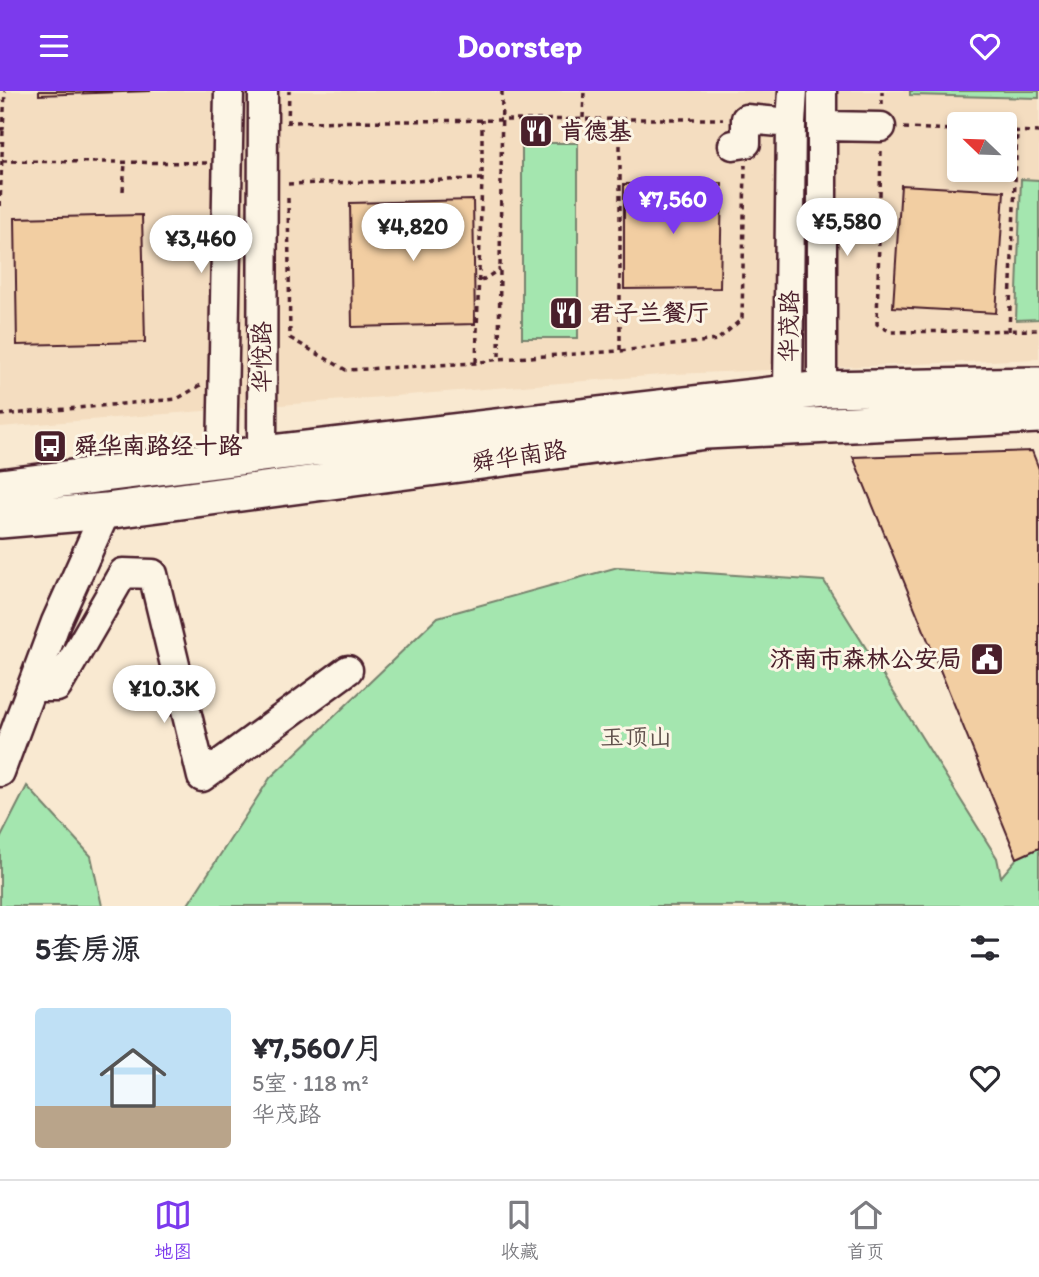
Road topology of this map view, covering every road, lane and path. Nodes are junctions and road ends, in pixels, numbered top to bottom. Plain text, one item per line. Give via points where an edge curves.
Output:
1 (5, 91) edge
2 (229, 91) edge
3 (263, 91) edge
4 (289, 91) edge
5 (502, 91) edge
6 (584, 91) edge
7 (793, 91) edge
8 (822, 91) edge
9 (583, 118) junction
10 (620, 118) junction
11 (482, 119) junction
12 (501, 119) junction
13 (276, 122) junction
14 (791, 123) junction
15 (823, 126) junction
16 (881, 127) junction
17 (2, 129) edge
18 (947, 130) edge
19 (1017, 132) edge
20 (1039, 132) edge
21 (288, 134) dead end
22 (742, 136) junction
23 (2, 161) junction
24 (125, 163) junction
25 (212, 163) dead end
26 (482, 179) junction
27 (1015, 182) edge
28 (124, 191) dead end
29 (0, 206) edge
30 (499, 268) junction
31 (480, 282) junction
32 (1039, 330) edge
33 (1009, 331) junction
34 (620, 351) junction
35 (499, 359) junction
36 (476, 363) junction
37 (205, 378) dead end
38 (1039, 385) edge
39 (822, 389) junction
40 (788, 393) junction
41 (0, 415) edge
42 (1039, 415) edge
43 (262, 454) junction
44 (222, 459) junction
45 (0, 487) edge
46 (106, 511) junction
47 (0, 520) edge
48 (348, 670) dead end
49 (33, 687) junction
50 (0, 772) edge

1 - 17 path
2 - 44 street
3 - 13 street, 华悦路
4 - 13 path
5 - 12 path
6 - 9 path
7 - 14 street, 华茂路
8 - 15 street, 华茂路
9 - 10 path
9 - 12 path
10 - 22 path
10 - 34 path
11 - 12 path
11 - 13 path
11 - 26 path
12 - 30 path
13 - 21 path
13 - 43 street, 华悦路
14 - 22 street
14 - 40 street, 华茂路
15 - 16 street
15 - 39 street, 华茂路
16 - 18 path
16 - 33 path via 877,324 891,333
17 - 23 path
19 - 20 path
22 - 34 path via 743,319 717,340
23 - 24 path
23 - 29 path
24 - 25 path
24 - 28 path
26 - 31 path
26 - 36 path via 288,184 290,338 346,370
27 - 33 path
30 - 31 path
30 - 35 path
31 - 36 path
32 - 33 path
34 - 35 path
35 - 36 path
37 - 41 path via 177,399
38 - 39 main road, 舜华南路
39 - 40 main road, 舜华南路
40 - 43 main road, 舜华南路
42 - 46 main road, 舜华南路 via 706,431
43 - 44 main road, 舜华南路
44 - 45 main road, 舜华南路
46 - 47 main road, 舜华南路
46 - 49 street via 56,622
48 - 49 street via 202,777 153,574 123,573 57,687
49 - 50 street

